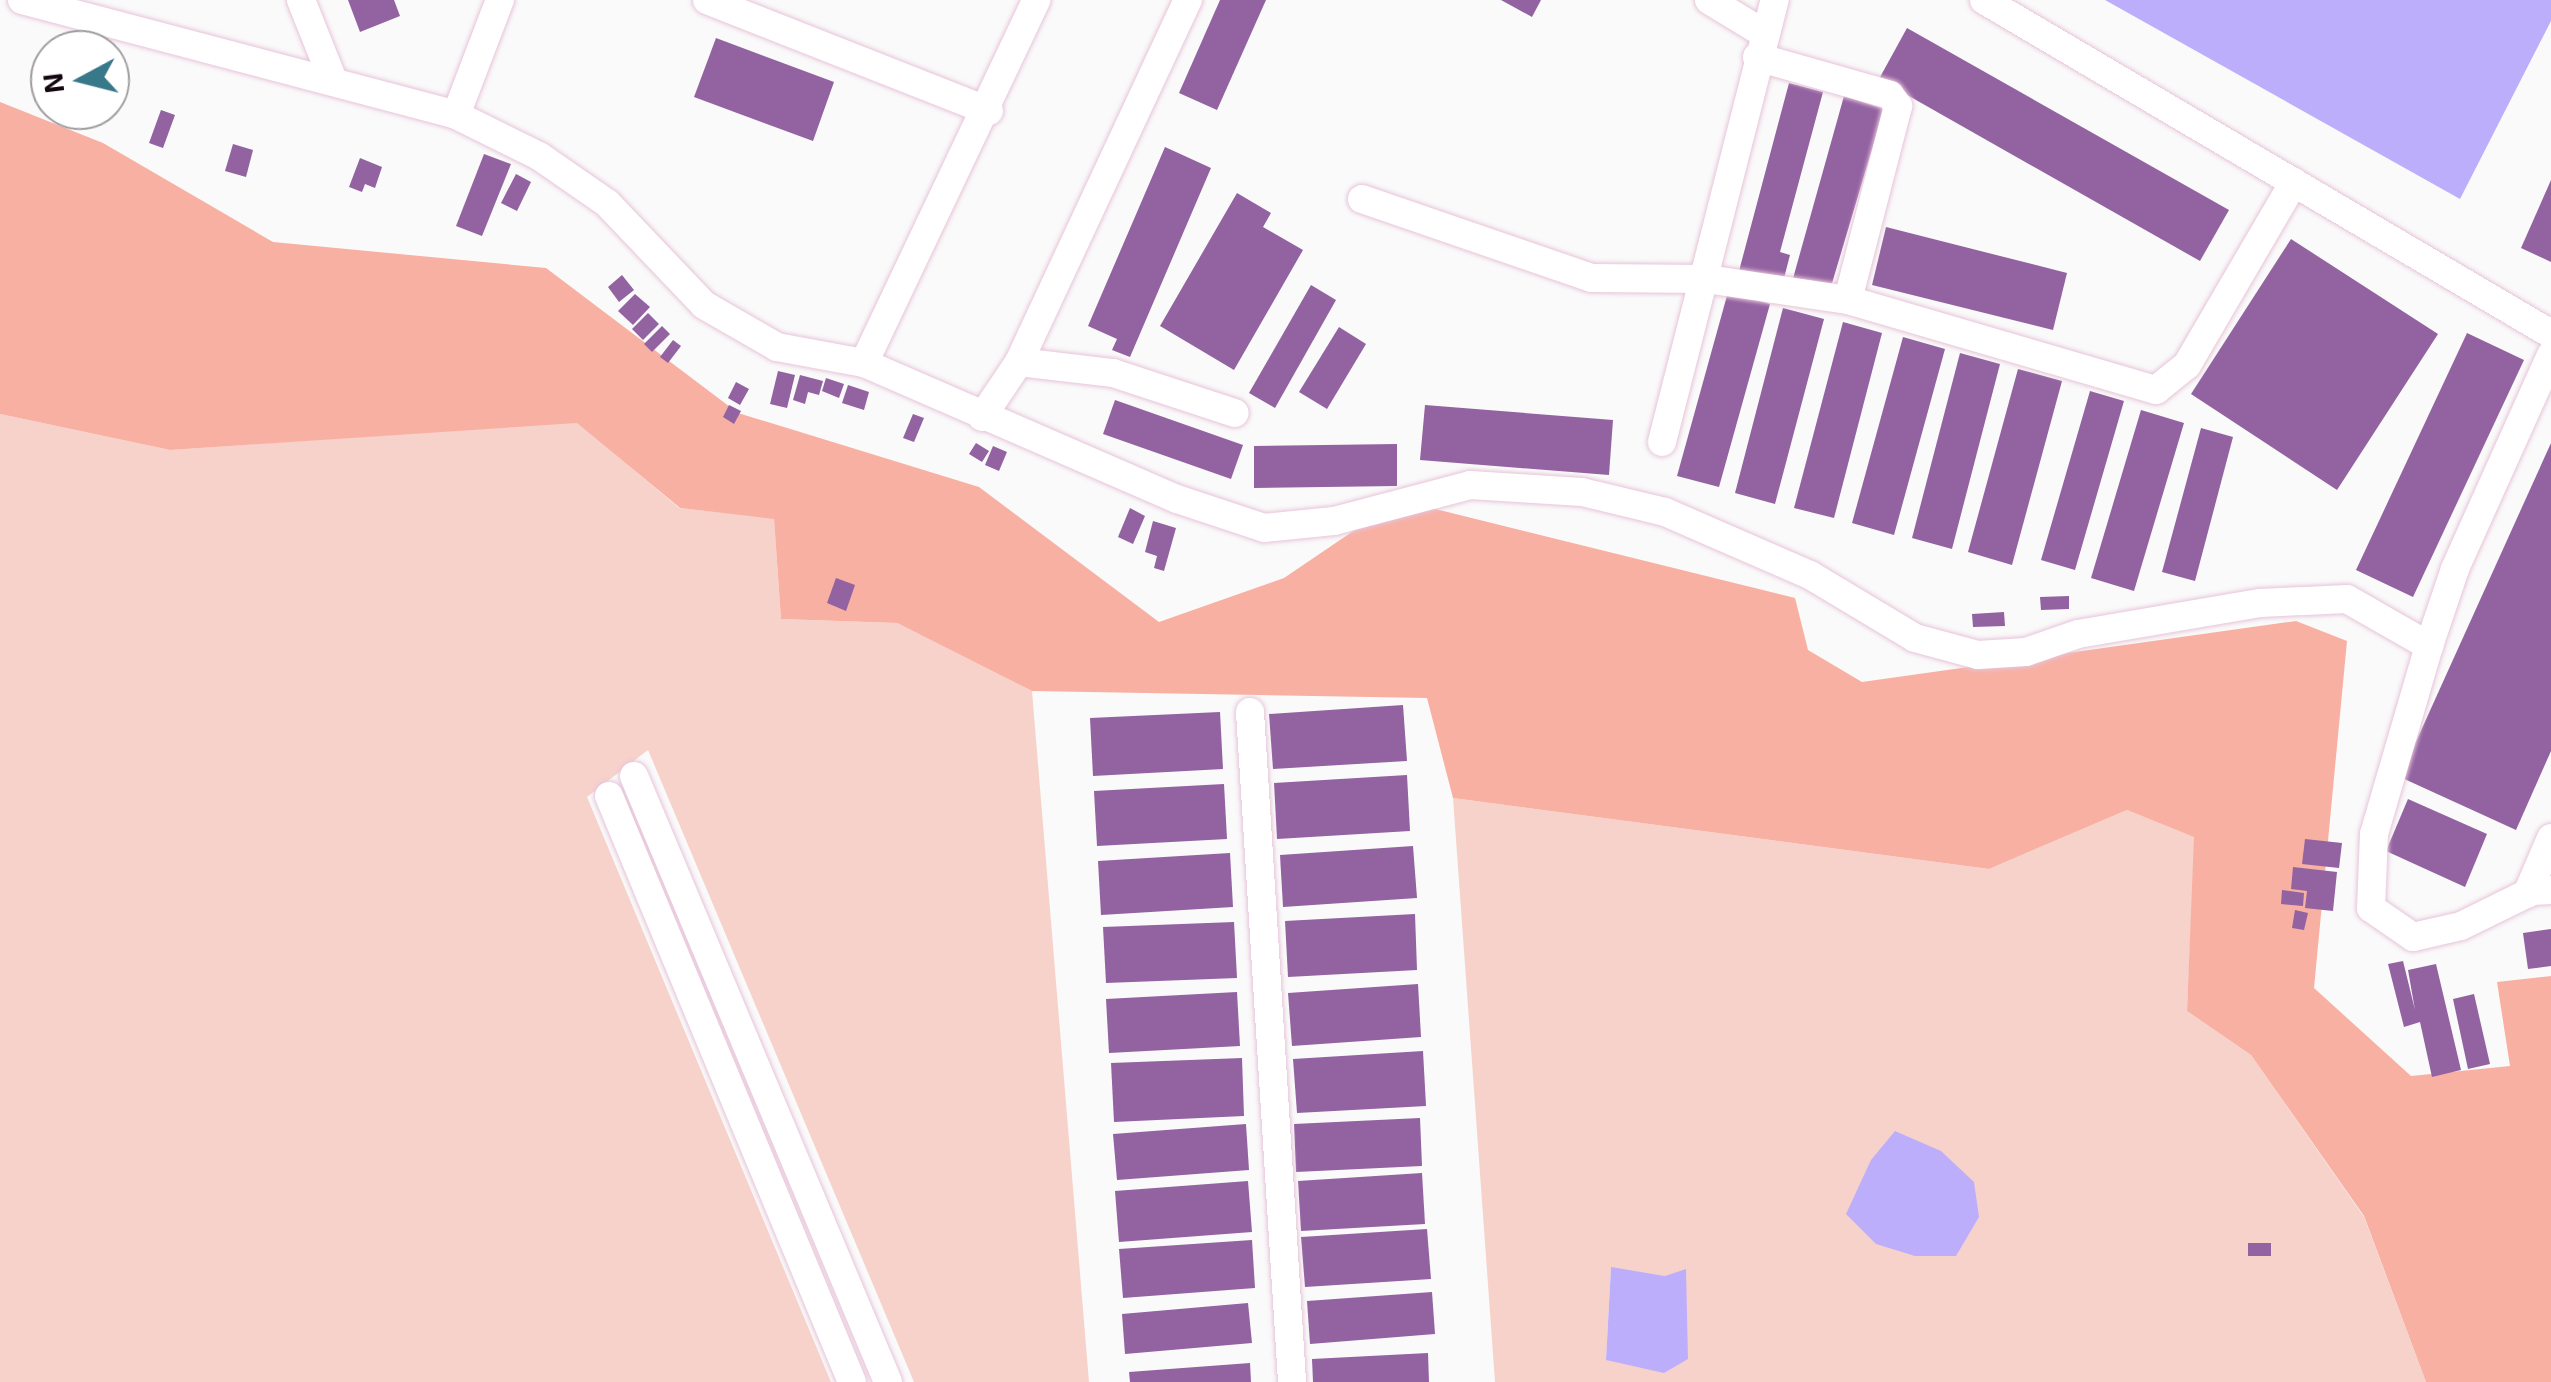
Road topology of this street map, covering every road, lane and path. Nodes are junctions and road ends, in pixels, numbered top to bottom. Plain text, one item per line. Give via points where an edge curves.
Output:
1 (22, 0) edge
2 (301, 0) edge
3 (500, 0) edge
4 (708, 0) edge
5 (1036, 0) edge
6 (1188, 0) edge
7 (1709, 0) edge
8 (1774, 0) edge
9 (1984, 0) edge
10 (1760, 45) junction
11 (332, 78) junction
12 (989, 111) junction
13 (456, 115) junction
14 (2294, 182) junction
15 (1362, 199) dead end
16 (1706, 279) junction
17 (1848, 300) junction
18 (2551, 334) edge
19 (2551, 355) edge
20 (1018, 362) junction
21 (864, 363) junction
22 (1235, 413) dead end
23 (982, 416) junction
24 (1662, 442) dead end
25 (2429, 646) junction
26 (1250, 712) dead end
27 (634, 776) dead end
28 (608, 796) dead end
29 (2551, 838) edge
30 (2539, 892) edge
31 (852, 1382) edge
32 (888, 1382) edge
33 (1292, 1382) edge

1 - 11 street
2 - 11 street
3 - 13 street
4 - 12 street
5 - 12 street
6 - 20 street
7 - 10 street
8 - 10 street
9 - 14 street
10 - 16 street
10 - 17 street via 1890,95 1898,106
11 - 13 street
12 - 21 street
13 - 21 street via 539,156 607,203 704,305 777,347
14 - 17 street via 2187,365 2156,390
14 - 18 street
15 - 16 street via 1591,278
16 - 17 street
16 - 24 street
19 - 25 street via 2455,570
20 - 22 street via 1114,373
20 - 23 street
21 - 23 street
23 - 25 street via 1264,528 1334,521 1470,485 1582,492 1665,512 1810,575 1915,638 1978,655 2026,652 2078,634 2260,604 2347,599
25 - 30 street via 2374,834 2371,908 2414,937 2461,926
26 - 33 street
27 - 32 street
28 - 31 street
29 - 30 street

